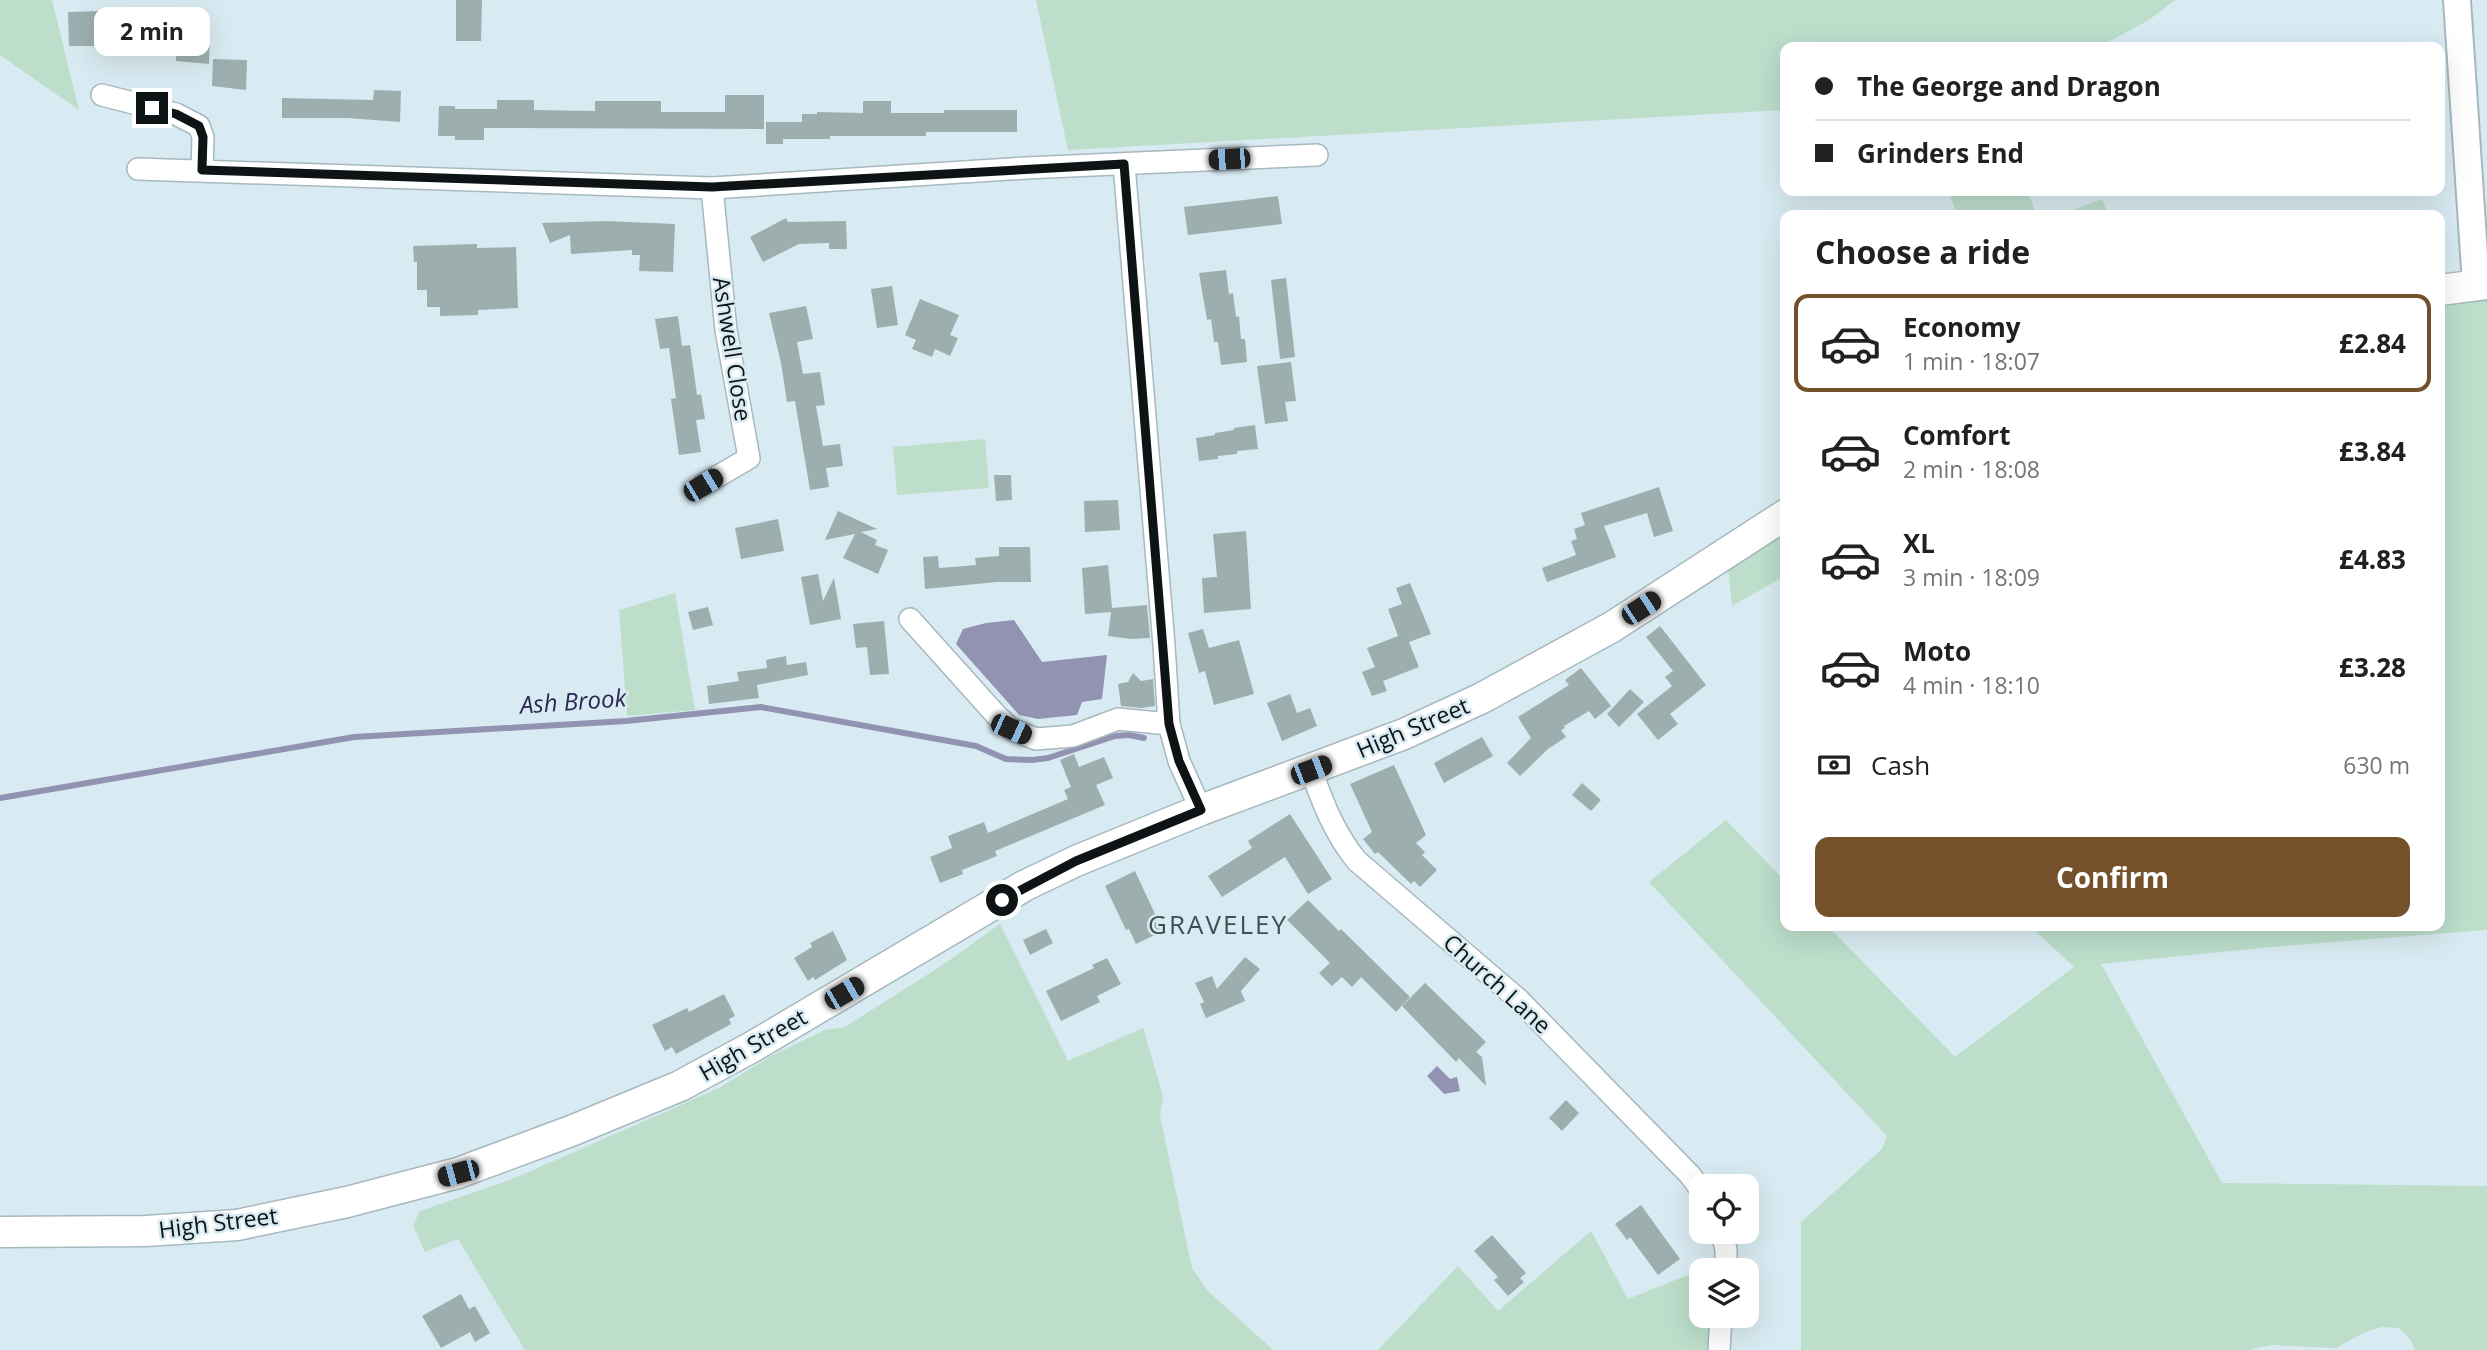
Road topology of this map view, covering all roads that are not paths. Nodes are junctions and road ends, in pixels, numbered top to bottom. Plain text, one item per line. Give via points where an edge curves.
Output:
1 (2457, 0) edge
2 (102, 94) dead end
3 (1317, 155) dead end
4 (1124, 164) junction
5 (138, 169) dead end
6 (202, 170) junction
7 (712, 187) junction
8 (2481, 284) edge
9 (2445, 289) edge
10 (703, 485) dead end
11 (1780, 518) edge
12 (910, 619) dead end
13 (1169, 724) junction
14 (1311, 770) junction
15 (1201, 810) junction
16 (1689, 1174) edge
17 (0, 1232) edge
18 (1720, 1328) edge
19 (1719, 1350) edge

1 - 8 street
2 - 6 street via 176,114 199,126
3 - 4 street
4 - 7 street
4 - 13 street
5 - 6 street
6 - 7 street
7 - 10 street, Ashwell Close via 726,330 749,458
8 - 9 main road
11 - 14 main road, High Street via 1612,627 1482,698
12 - 13 street via 997,716 1029,737 1073,736 1118,719
13 - 15 street via 1179,761
14 - 15 main road, High Street
14 - 16 street, Church Lane via 1332,824 1357,861 1519,1000
15 - 17 main road, High Street via 1024,887 680,1086 458,1173 237,1224 146,1231
18 - 19 street

